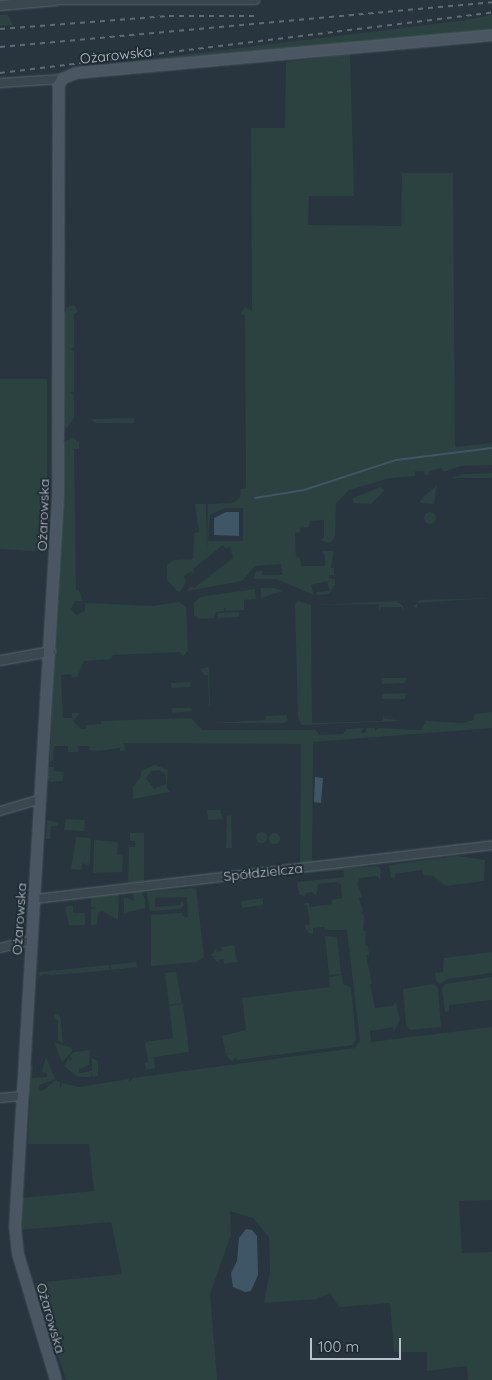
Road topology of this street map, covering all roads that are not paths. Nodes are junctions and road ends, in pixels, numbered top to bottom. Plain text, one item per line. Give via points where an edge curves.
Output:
1 (56, 0) edge
2 (255, 0) edge
3 (0, 5) edge
4 (492, 35) edge
5 (62, 79) junction
6 (0, 83) edge
7 (50, 652) junction
8 (0, 660) edge
9 (41, 799) junction
10 (0, 811) edge
11 (492, 845) edge
12 (35, 899) junction
13 (32, 940) junction
14 (0, 948) edge
15 (22, 1096) junction
16 (0, 1098) edge
17 (56, 1380) edge

1 - 2 street
1 - 3 street
4 - 5 main road, Ożarowska via 76,73
5 - 6 street
5 - 7 main road, Ożarowska via 58,99 58,497
7 - 8 street
7 - 9 main road, Ożarowska
9 - 10 street
9 - 12 main road, Ożarowska
11 - 12 street, Spółdzielcza
12 - 13 main road, Ożarowska
13 - 14 street
13 - 15 main road, Ożarowska
15 - 16 street
15 - 17 main road, Ożarowska via 15,1235

